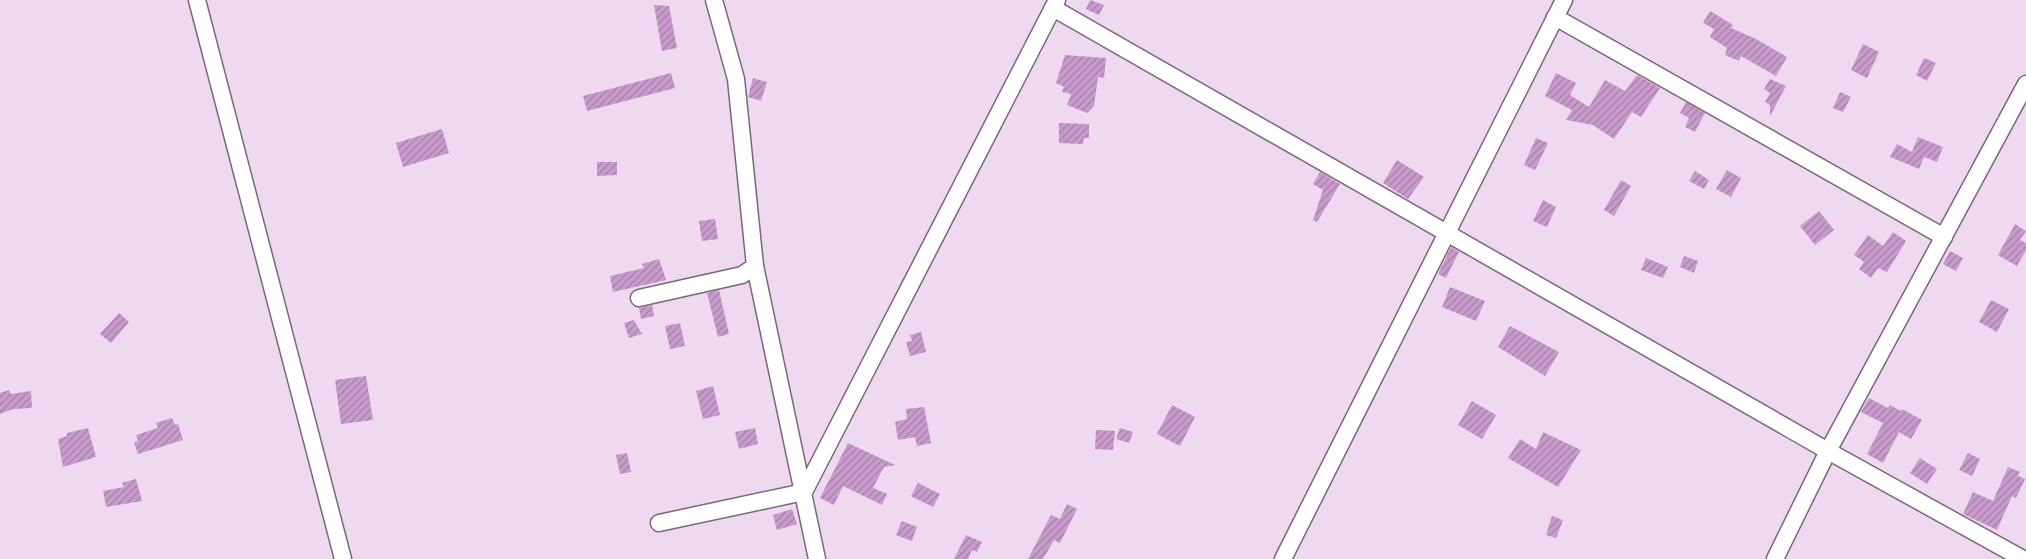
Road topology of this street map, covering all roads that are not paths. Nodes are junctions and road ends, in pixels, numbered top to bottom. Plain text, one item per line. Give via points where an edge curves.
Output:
1 (197, 0) edge
2 (714, 0) edge
3 (1055, 4) edge
4 (1559, 5) edge
5 (2026, 84) edge
6 (1446, 232) junction
7 (1944, 238) junction
8 (755, 266) junction
9 (639, 298) dead end
10 (1828, 451) junction
11 (804, 492) junction
12 (659, 523) dead end
13 (343, 559) edge
14 (817, 559) edge
15 (1283, 559) edge
16 (1775, 559) edge
17 (2023, 559) edge

1 - 13 street
2 - 8 street via 736,79
3 - 6 street
3 - 11 street
4 - 6 street
4 - 7 street
5 - 7 street
6 - 10 street
6 - 15 street
7 - 10 street
8 - 9 street via 742,275
8 - 11 street
10 - 16 street
10 - 17 street
11 - 12 street
11 - 14 street

